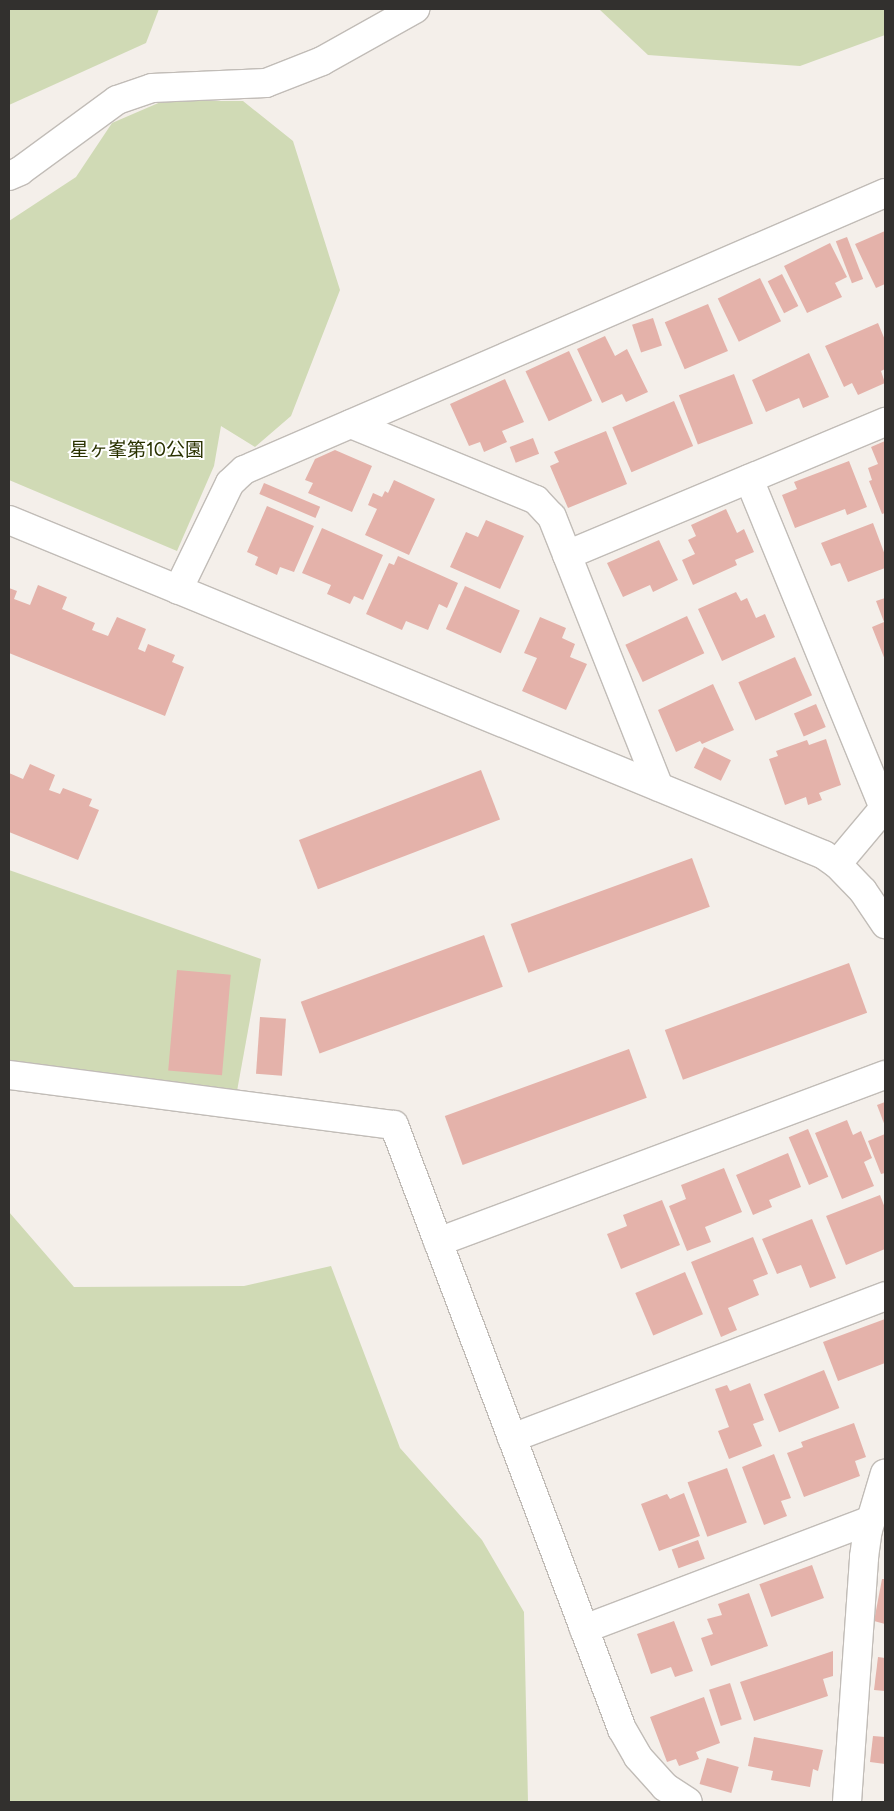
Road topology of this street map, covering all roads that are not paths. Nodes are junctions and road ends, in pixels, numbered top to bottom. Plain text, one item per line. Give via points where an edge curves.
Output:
1 (415, 9) edge
2 (9, 176) edge
3 (885, 193) edge
4 (885, 422) edge
5 (351, 424) junction
6 (749, 479) junction
7 (9, 520) edge
8 (567, 555) junction
9 (178, 590) junction
10 (659, 787) junction
11 (837, 864) junction
12 (885, 924) edge
13 (9, 1075) edge
14 (885, 1075) edge
15 (438, 1242) junction
16 (885, 1296) edge
17 (512, 1438) junction
18 (885, 1473) edge
19 (871, 1520) junction
20 (584, 1629) junction
21 (688, 1802) edge
22 (847, 1802) edge

1 - 2 street via 322,61 266,83 152,88 117,100
3 - 5 street
4 - 6 street
5 - 8 street via 536,500 552,517
5 - 9 street via 244,470 230,483
6 - 8 street
6 - 11 street via 884,808
7 - 9 street
8 - 10 street
9 - 10 street
10 - 11 street via 824,855
11 - 12 street via 863,890
13 - 15 street via 394,1125
14 - 15 street
15 - 17 street
16 - 17 street
17 - 20 street
18 - 19 street
19 - 20 street
19 - 22 street via 864,1557
20 - 21 street via 622,1729 638,1757 665,1788

